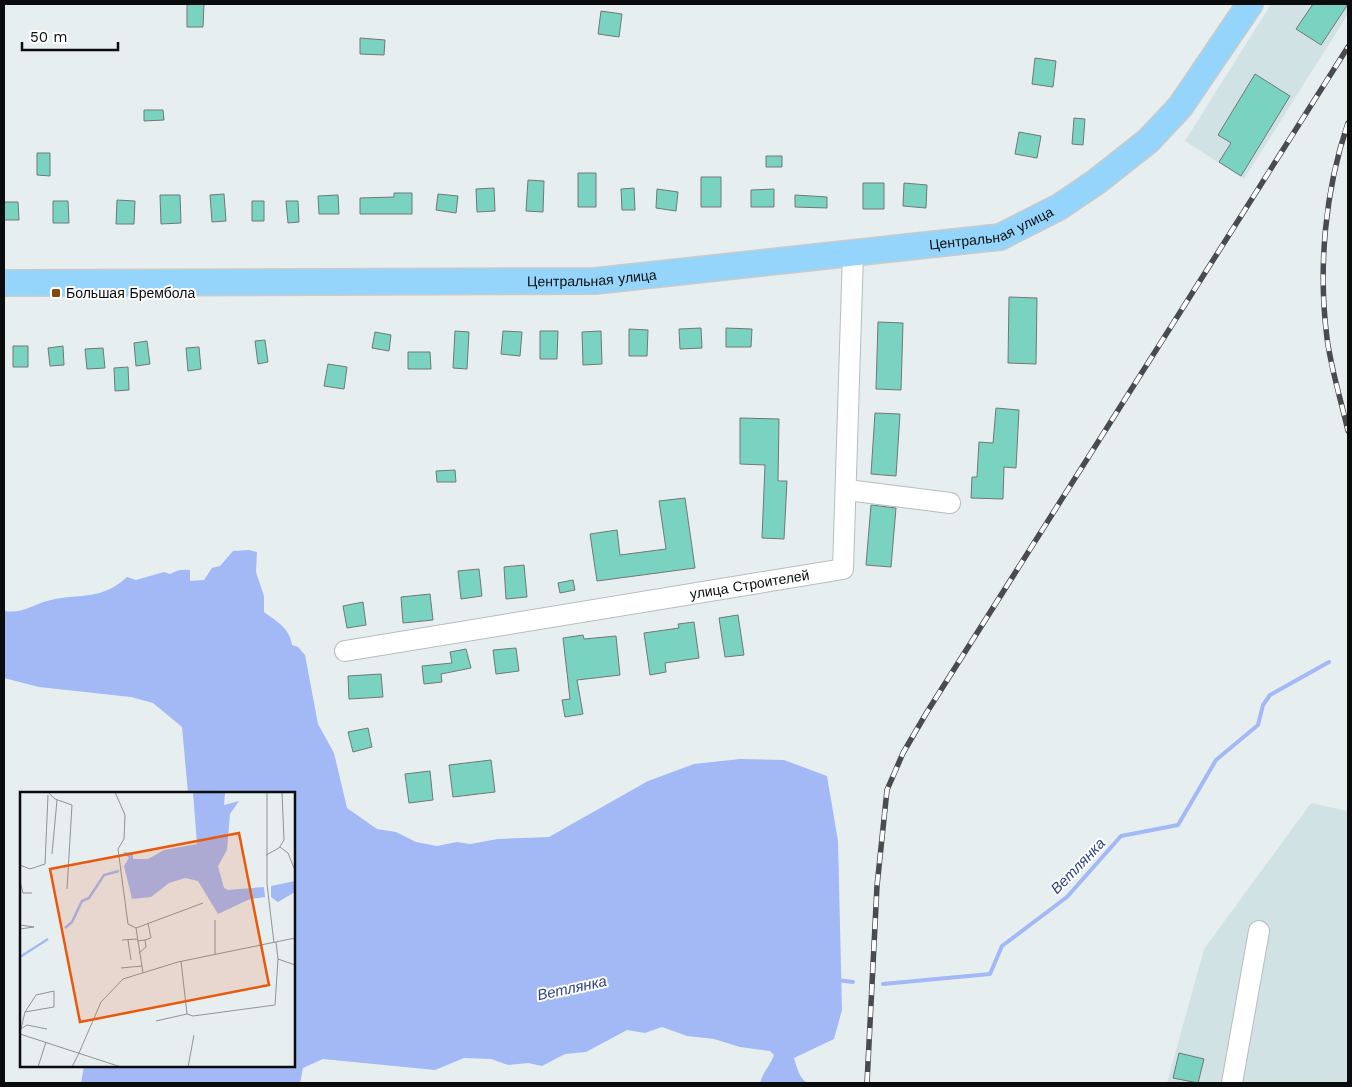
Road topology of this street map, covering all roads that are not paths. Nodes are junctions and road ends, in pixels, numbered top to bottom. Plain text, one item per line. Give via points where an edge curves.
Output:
1 (1250, 4) edge
2 (853, 253) junction
3 (4, 283) edge
4 (847, 490) junction
5 (950, 503) dead end
6 (345, 651) dead end
7 (1259, 931) dead end
8 (1232, 1083) edge

1 - 2 main road, Центральная улица via 1180,107 1148,140 1059,207 1000,237
2 - 3 main road, Центральная улица via 595,281
2 - 4 street, улица Строителей
4 - 5 street
4 - 6 street, улица Строителей via 843,569
7 - 8 street

